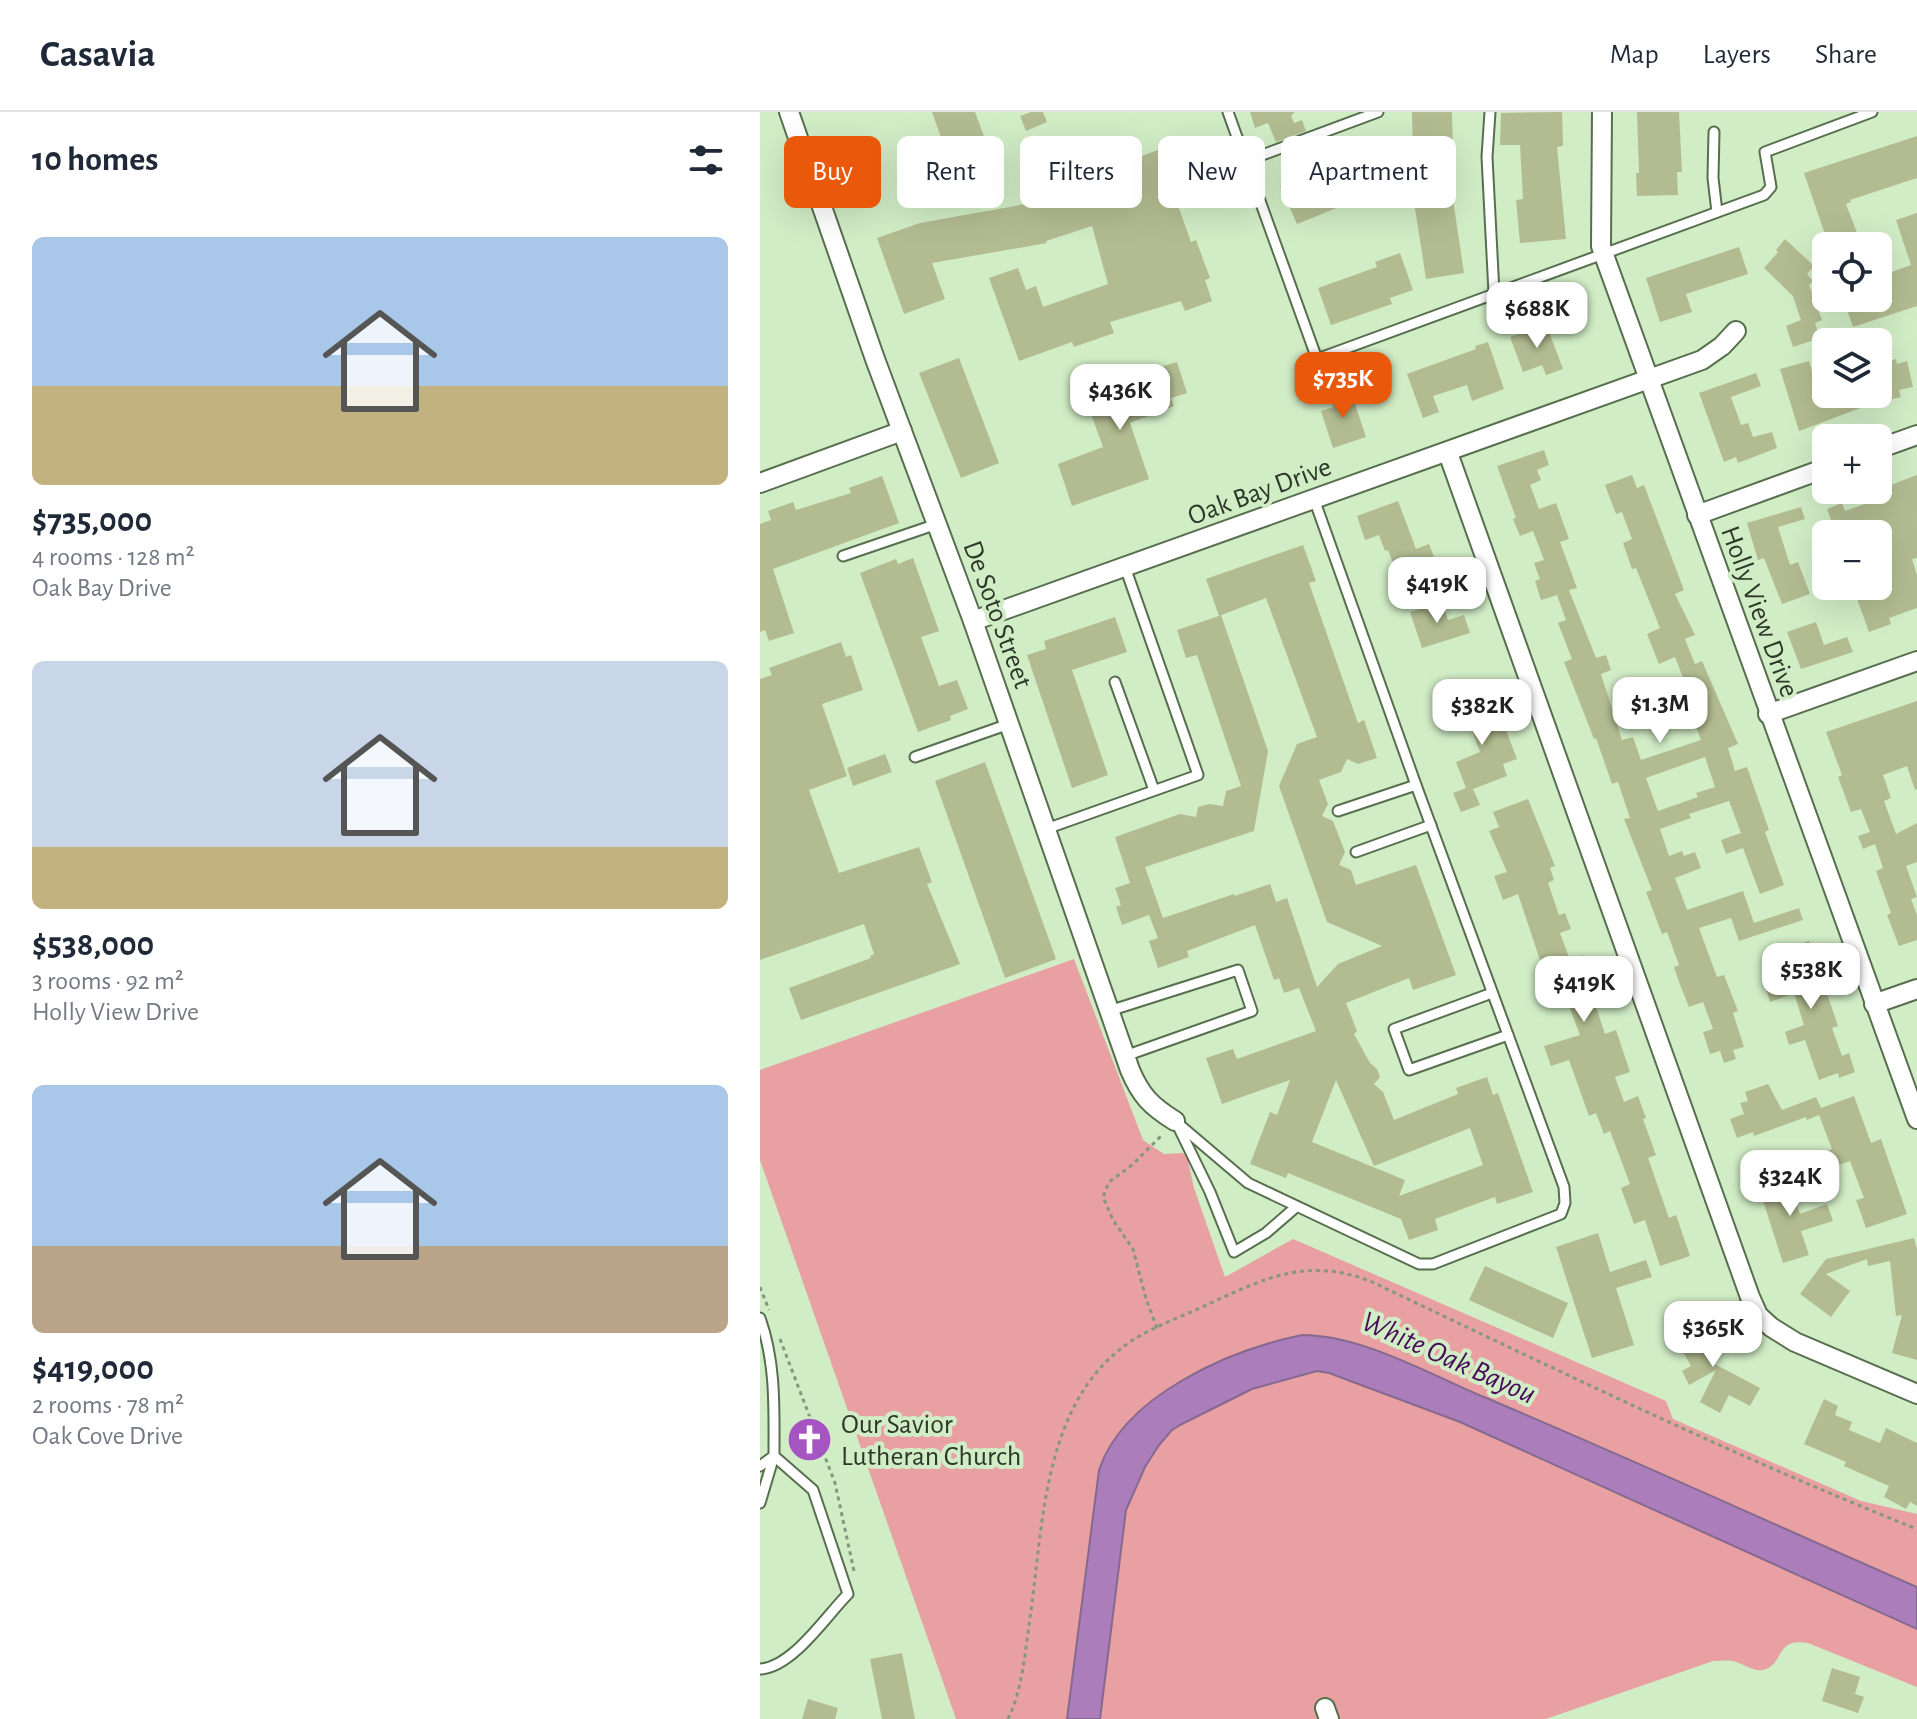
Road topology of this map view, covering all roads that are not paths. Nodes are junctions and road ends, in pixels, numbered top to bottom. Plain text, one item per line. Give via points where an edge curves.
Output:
1 (789, 112) edge
2 (1228, 112) edge
3 (1378, 112) edge
4 (1490, 112) edge
5 (1602, 112) edge
6 (1872, 112) edge
7 (1714, 132) dead end
8 (1237, 136) edge
9 (1265, 154) edge
10 (1263, 208) edge
11 (1717, 212) junction
12 (1604, 255) junction
13 (1494, 293) junction
14 (1736, 331) dead end
15 (1650, 379) junction
16 (902, 431) junction
17 (1917, 435) edge
18 (1892, 444) edge
19 (1448, 453) junction
20 (1812, 473) edge
21 (760, 483) edge
22 (1314, 499) junction
23 (1697, 515) junction
24 (937, 524) junction
25 (843, 556) dead end
26 (1125, 567) junction
27 (973, 621) junction
28 (1917, 661) edge
29 (1115, 682) dead end
30 (1768, 714) junction
31 (1009, 724) junction
32 (915, 757) dead end
33 (1416, 785) junction
34 (1154, 790) junction
35 (1338, 811) dead end
36 (1431, 825) junction
37 (1046, 829) junction
38 (1356, 852) dead end
39 (1917, 989) edge
40 (1492, 993) junction
41 (1874, 1004) junction
42 (1109, 1011) junction
43 (1508, 1035) junction
44 (1125, 1056) junction
45 (1917, 1119) edge
46 (1175, 1121) junction
47 (1296, 1207) junction
48 (760, 1318) edge
49 (1917, 1394) edge
50 (774, 1456) junction
51 (760, 1466) edge
52 (760, 1503) edge
53 (760, 1669) edge

1 - 16 street, De Soto Street
2 - 8 lane
3 - 9 lane
4 - 13 lane
5 - 12 street, Holly View Drive
6 - 11 lane via 1765,152 1771,187 1764,195
7 - 11 lane
10 - 13 lane via 1317,359
11 - 12 lane
12 - 13 lane
12 - 15 street, Holly View Drive
14 - 15 street, Oak Bay Drive via 1702,360
15 - 19 street, Oak Bay Drive
15 - 23 street, Holly View Drive
16 - 21 street
16 - 24 street, De Soto Street
17 - 18 street
19 - 22 street, Oak Bay Drive
19 - 49 street via 1758,1315 1795,1342
20 - 23 street
22 - 26 street, Oak Bay Drive
22 - 33 lane
23 - 30 street, Holly View Drive
24 - 25 lane
24 - 27 street, De Soto Street
26 - 27 street, Oak Bay Drive
26 - 34 lane via 1198,775
27 - 31 street, De Soto Street
28 - 30 street
29 - 34 lane
30 - 41 street, Holly View Drive
31 - 32 lane
31 - 37 street, De Soto Street
33 - 35 lane
33 - 36 lane
34 - 37 lane
36 - 38 lane
36 - 40 lane
37 - 42 street, De Soto Street
39 - 41 street
40 - 43 lane
40 - 43 lane via 1394,1029 1409,1070
41 - 45 street, Holly View Drive
42 - 44 street, De Soto Street
42 - 44 lane via 1238,970 1252,1011
43 - 47 lane via 1564,1187 1561,1214 1433,1264 1419,1264
44 - 46 street, De Soto Street via 1153,1108
46 - 47 lane via 1248,1183
46 - 47 lane via 1234,1252
48 - 50 lane via 775,1383
50 - 51 lane
50 - 52 lane
50 - 53 lane via 813,1490 848,1594 794,1653 775,1668

